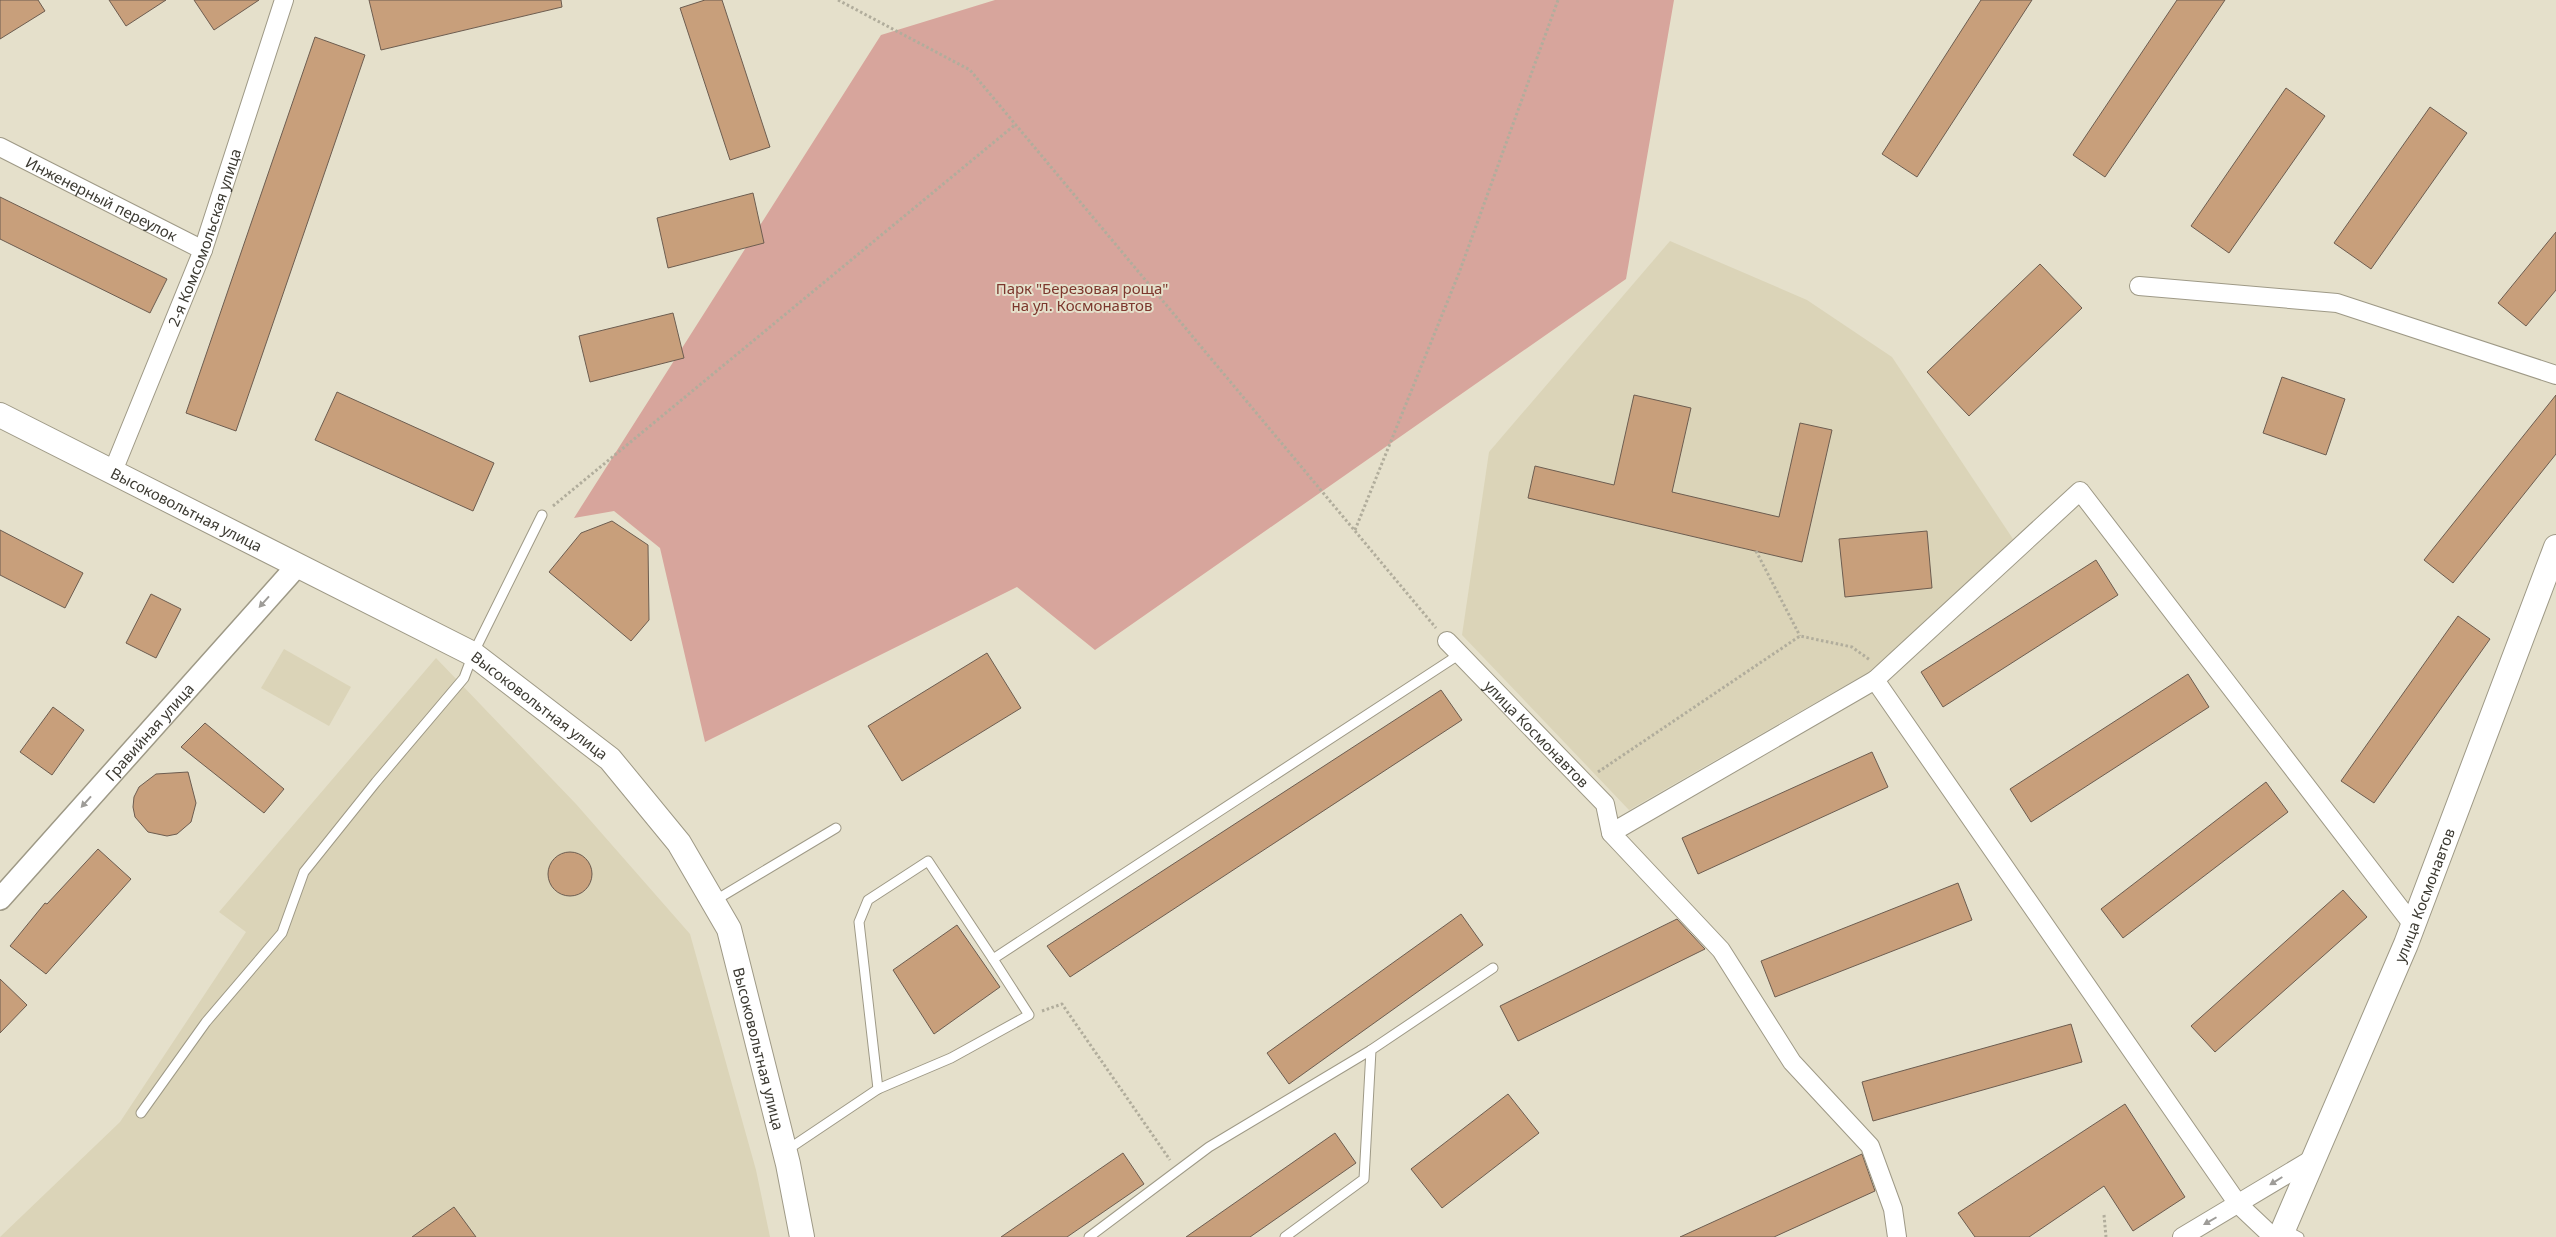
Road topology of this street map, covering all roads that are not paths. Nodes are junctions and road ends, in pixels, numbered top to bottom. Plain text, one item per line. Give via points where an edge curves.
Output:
1 (284, 0) edge
2 (0, 147) edge
3 (203, 250) junction
4 (2139, 286) dead end
5 (2556, 375) edge
6 (0, 415) edge
7 (113, 471) junction
8 (542, 515) road end
9 (2556, 547) edge
10 (297, 566) junction
11 (1447, 641) road end
12 (473, 654) junction
13 (1460, 654) junction
14 (1875, 680) junction
15 (836, 828) dead end
16 (1611, 834) junction
17 (0, 899) edge
18 (713, 901) junction
19 (2414, 925) junction
20 (993, 960) junction
21 (1493, 968) dead end
22 (1370, 1050) junction
23 (878, 1089) junction
24 (141, 1114) dead end
25 (784, 1151) junction
26 (2314, 1158) junction
27 (2238, 1204) junction
28 (2284, 1235) edge
29 (802, 1237) edge
30 (1089, 1237) edge
31 (1285, 1237) edge
32 (1897, 1237) edge
33 (2182, 1237) edge

1 - 3 street, 2-я Комсомольская улица
2 - 3 street, Инженерный переулок
3 - 7 street, 2-я Комсомольская улица
4 - 5 street via 2337,303
6 - 7 main road, Высоковольтная улица
7 - 10 main road, Высоковольтная улица
8 - 12 lane
9 - 19 main road, улица Космонавтов
10 - 12 main road, Высоковольтная улица
10 -> 17 street, Гравийная улица
11 - 13 street, улица Космонавтов
12 - 18 main road, Высоковольтная улица via 610,759 679,843
12 - 24 lane via 464,678 304,872 282,933 206,1022
13 - 16 street, улица Космонавтов via 1605,804
13 - 20 lane
14 - 16 street
14 - 19 street via 2080,491
14 - 27 street
15 - 18 lane
16 - 32 street via 1721,950 1792,1062 1870,1146 1893,1209
18 - 25 main road, Высоковольтная улица via 729,929
19 - 26 main road, улица Космонавтов
20 - 23 lane via 1029,1015 951,1058
20 - 23 lane via 928,861 868,900 859,922
21 - 22 lane
22 - 30 lane via 1208,1147
22 - 31 lane via 1364,1178
23 - 25 lane
25 - 29 main road, Высоковольтная улица
26 -> 27 street
26 - 28 main road, улица Космонавтов
27 - 28 street
27 -> 33 street

